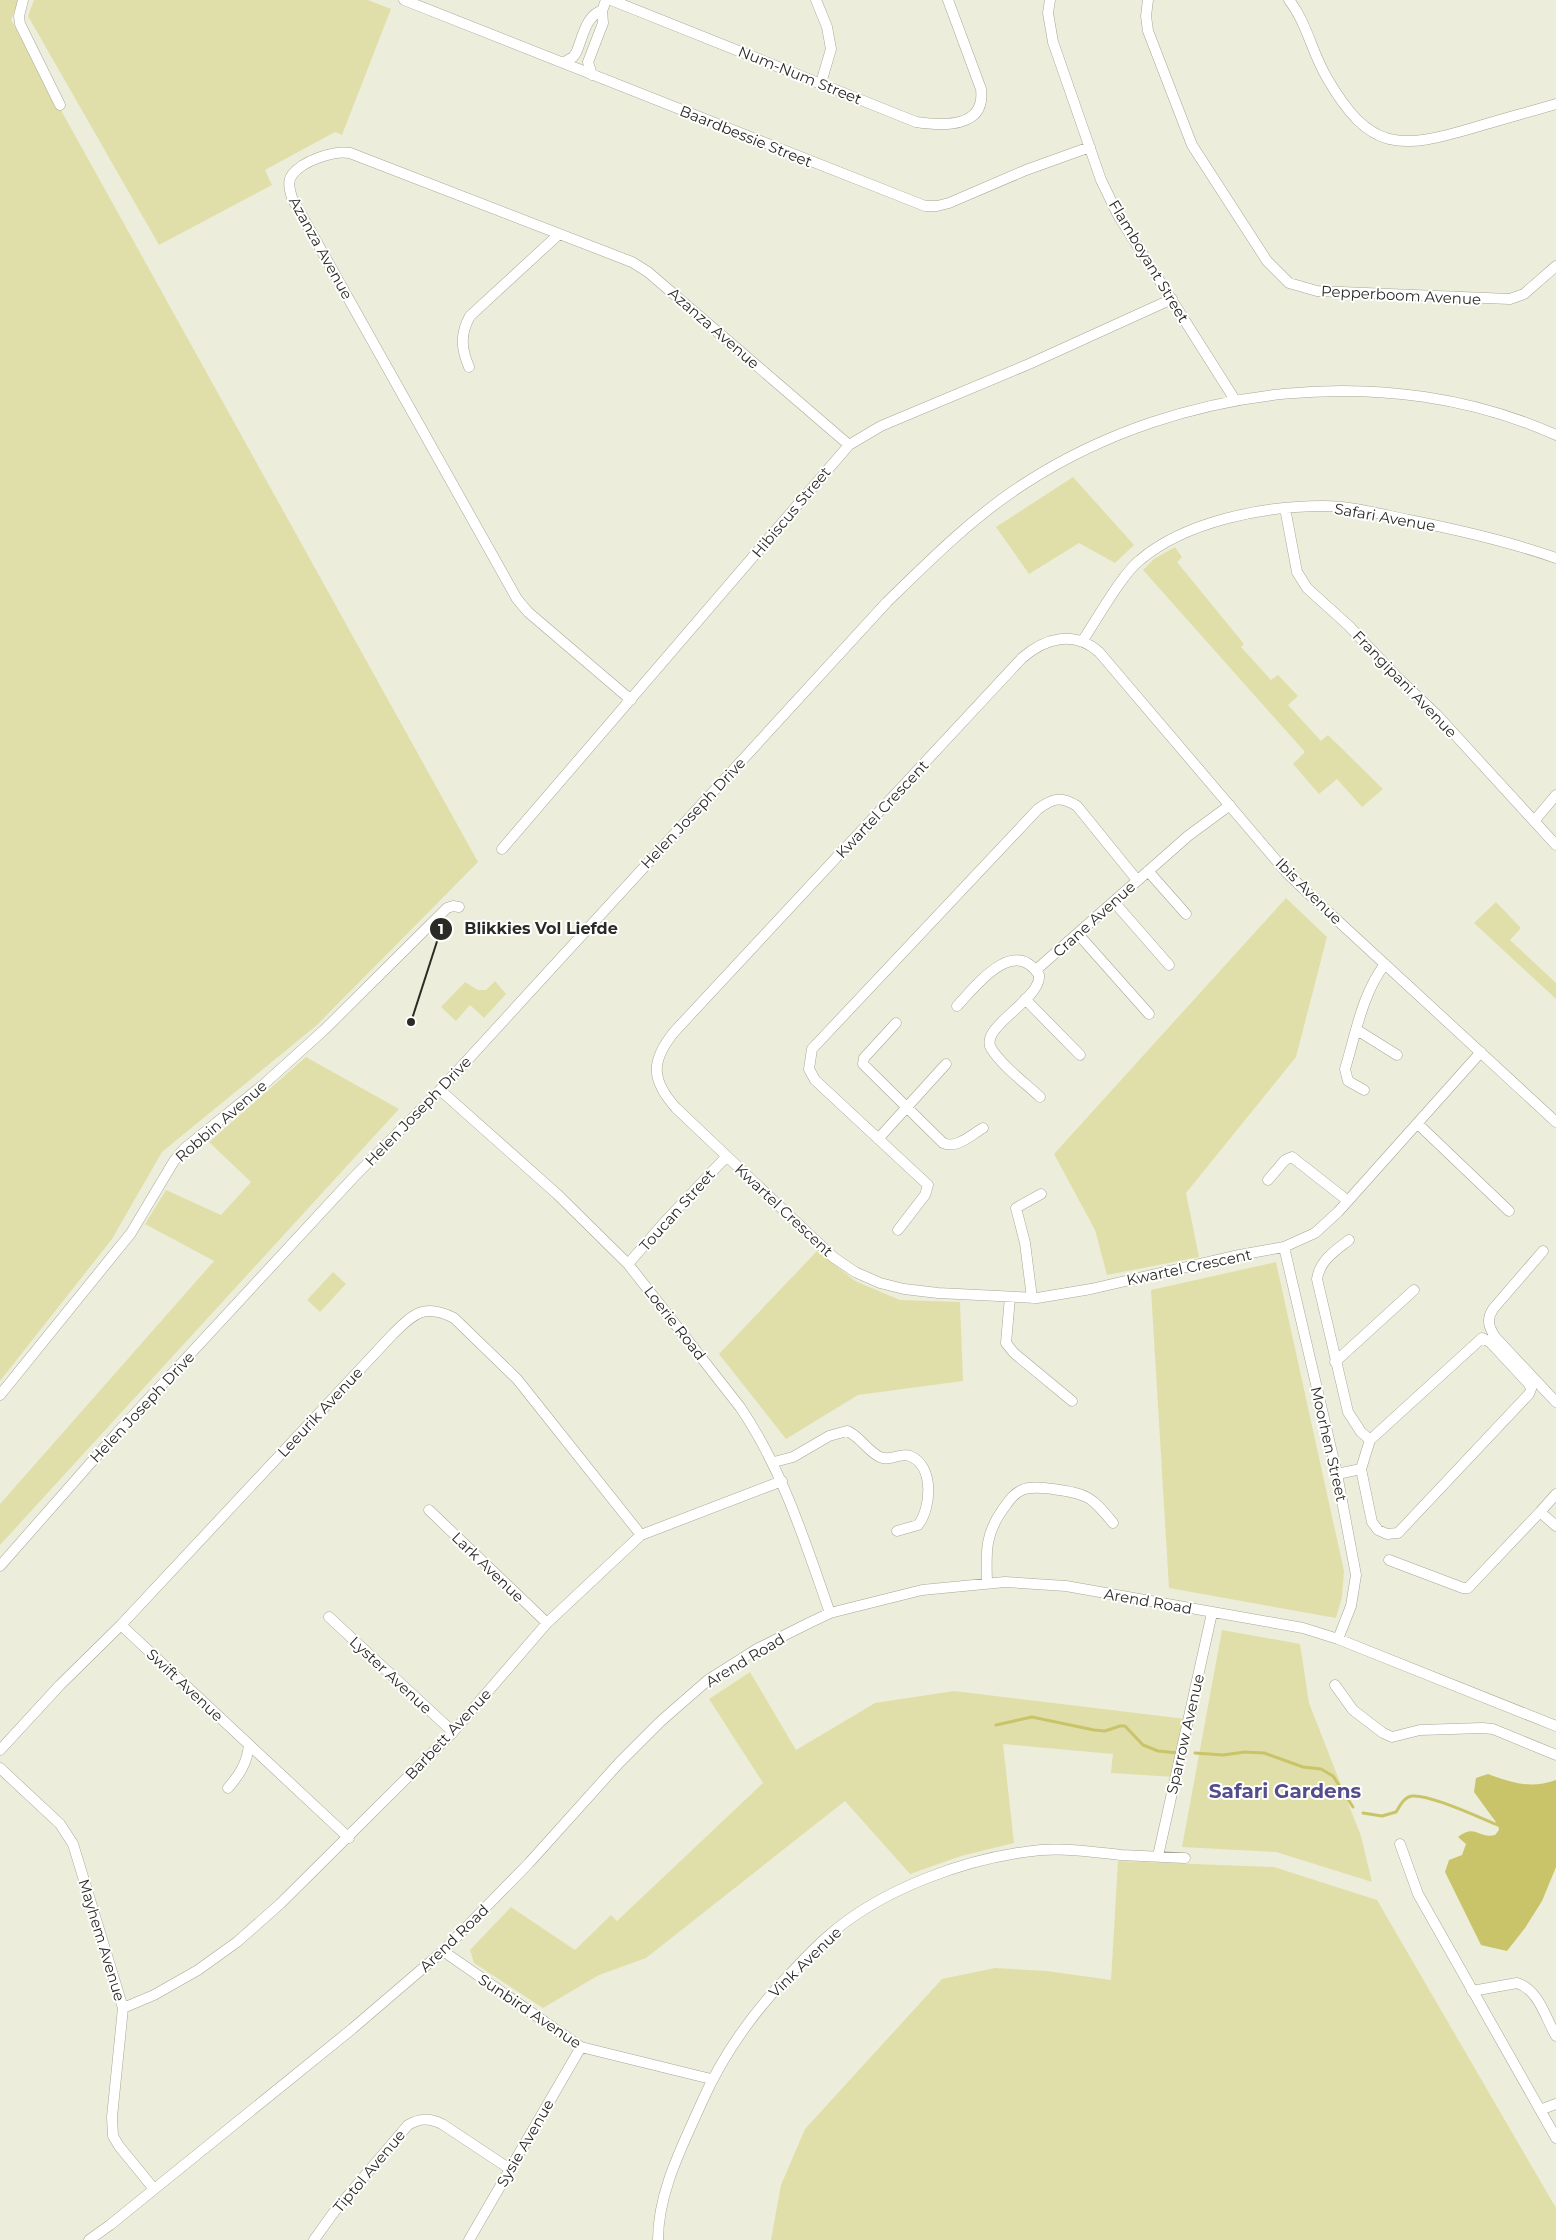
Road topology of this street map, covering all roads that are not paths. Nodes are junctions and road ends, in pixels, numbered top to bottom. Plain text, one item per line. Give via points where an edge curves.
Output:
1 (23, 0) edge
2 (404, 0) edge
3 (606, 0) edge
4 (611, 0) edge
5 (816, 0) edge
6 (948, 0) edge
7 (1050, 0) edge
8 (1148, 0) edge
9 (1289, 0) edge
10 (602, 11) junction
11 (563, 63) junction
12 (592, 75) junction
13 (821, 83) junction
14 (1556, 104) edge
15 (60, 105) dead end
16 (1090, 147) junction
17 (558, 235) junction
18 (1556, 266) edge
19 (1172, 298) junction
20 (469, 367) dead end
21 (1235, 400) junction
22 (1556, 435) edge
23 (849, 445) junction
24 (1285, 508) junction
25 (1556, 558) edge
26 (1083, 640) junction
27 (630, 700) junction
28 (1556, 795) edge
29 (1230, 805) junction
30 (1534, 820) junction
31 (1556, 845) edge
32 (502, 850) dead end
33 (1148, 871) junction
34 (1138, 880) junction
35 (1114, 902) junction
36 (458, 908) dead end
37 (1186, 914) dead end
38 (1078, 934) junction
39 (1384, 964) junction
40 (1169, 965) dead end
41 (1036, 970) junction
42 (1026, 999) junction
43 (957, 1006) dead end
44 (1149, 1014) dead end
45 (896, 1024) dead end
46 (1357, 1030) junction
47 (1481, 1052) junction
48 (1080, 1055) dead end
49 (1397, 1055) dead end
50 (946, 1064) dead end
51 (440, 1090) junction
52 (1364, 1090) dead end
53 (1040, 1097) dead end
54 (907, 1107) junction
55 (1556, 1122) edge
56 (1418, 1124) junction
57 (983, 1128) dead end
58 (878, 1139) junction
59 (726, 1157) junction
60 (1268, 1180) dead end
61 (1041, 1194) dead end
62 (1348, 1201) junction
63 (1509, 1211) dead end
64 (898, 1230) dead end
65 (1350, 1240) dead end
66 (1284, 1247) junction
67 (1543, 1251) dead end
68 (628, 1264) junction
69 (1414, 1290) dead end
70 (1010, 1297) junction
71 (1032, 1298) junction
72 (1335, 1362) junction
73 (0, 1395) edge
74 (1072, 1401) dead end
75 (1556, 1402) edge
76 (1370, 1440) junction
77 (774, 1462) junction
78 (1361, 1469) junction
79 (1337, 1474) junction
80 (782, 1480) junction
81 (1556, 1494) edge
82 (429, 1510) dead end
83 (1540, 1512) junction
84 (1114, 1523) dead end
85 (1556, 1526) edge
86 (897, 1531) dead end
87 (641, 1535) junction
88 (1389, 1560) dead end
89 (0, 1566) edge
90 (987, 1582) junction
91 (1212, 1612) junction
92 (830, 1614) junction
93 (329, 1617) dead end
94 (547, 1623) junction
95 (121, 1624) junction
96 (1338, 1640) junction
97 (1335, 1685) dead end
98 (1556, 1726) edge
99 (453, 1732) junction
100 (250, 1746) junction
101 (0, 1750) edge
102 (1556, 1755) edge
103 (0, 1768) edge
104 (228, 1788) dead end
105 (349, 1838) junction
106 (1400, 1844) dead end
107 (1158, 1856) junction
108 (1185, 1858) dead end
109 (442, 1951) junction
110 (1472, 1991) junction
111 (123, 2008) junction
112 (1556, 2036) edge
113 (581, 2047) junction
114 (711, 2079) junction
115 (1556, 2104) edge
116 (1540, 2110) junction
117 (1556, 2138) edge
118 (510, 2169) junction
119 (154, 2189) junction
120 (89, 2240) edge
121 (314, 2240) edge
122 (469, 2240) edge
123 (658, 2240) edge

1 - 15 street via 20,24
2 - 11 street, Baardbessie Street
3 - 10 street
4 - 13 street, Num-Num Street
5 - 13 street via 827,27 831,49
6 - 13 street, Num-Num Street via 981,89 981,107 975,114 948,124 916,122
7 - 16 street, Flamboyant Street via 1048,13 1052,42
8 - 18 street, Pepperboom Avenue via 1148,30 1192,144 1267,261 1289,283 1317,292 1510,300 1524,294
9 - 14 street via 1327,78 1348,112 1378,136 1400,142 1430,140
10 - 11 street via 591,18 573,58
10 - 12 street via 604,23 588,62
11 - 12 street, Baardbessie Street
12 - 16 street, Baardbessie Street via 925,206 949,203
16 - 19 street, Flamboyant Street via 1118,215
17 - 20 street via 470,316 462,334
17 - 23 street, Azanza Avenue via 608,252 648,272
17 - 27 street, Azanza Avenue via 350,153 336,152 312,161 293,174 290,180 292,198 516,599
19 - 21 street, Flamboyant Street
19 - 23 street, Hibiscus Street via 1029,364 881,426
21 - 22 street, Helen Joseph Drive via 1322,390 1405,395 1497,414
21 - 51 street, Helen Joseph Drive via 1158,421 1097,443 1027,482 951,540 887,602
23 - 27 street, Hibiscus Street
24 - 25 street, Safari Avenue via 1323,506 1362,510 1464,531
24 - 26 street, Safari Avenue via 1215,522 1152,551 1139,560 1124,579
24 - 30 street, Frangipani Avenue via 1297,572 1307,588 1436,714
26 - 29 street, Ibis Avenue via 1099,652
26 - 59 street, Kwartel Crescent via 1058,639 1032,649 1022,658 666,1043 657,1065 656,1077 661,1088 676,1108
27 - 32 street, Hibiscus Street
28 - 30 street
29 - 33 street, Crane Avenue
29 - 39 street, Ibis Avenue via 1287,872
30 - 31 street, Frangipani Avenue
33 - 34 street, Crane Avenue
33 - 37 street
34 - 35 street, Crane Avenue
34 - 58 street via 1077,806 1057,798 1038,808 812,1049 808,1069 815,1080
35 - 38 street, Crane Avenue
35 - 40 street
36 - 73 street, Robbin Avenue via 447,908 324,1030 184,1149 131,1233
38 - 41 street, Crane Avenue
38 - 44 street
39 - 46 street via 1370,985
39 - 47 street, Ibis Avenue
41 - 42 street via 1039,984
41 - 43 street via 1029,964 1009,961 994,967
42 - 48 street
42 - 53 street via 994,1030 989,1041 997,1055
45 - 54 street via 864,1058 863,1064
46 - 49 street
46 - 52 street via 1346,1075 1348,1081
47 - 55 street, Ibis Avenue
47 - 56 street, Kwartel Crescent
50 - 54 street
51 - 68 street, Loerie Road via 557,1194
51 - 89 street, Helen Joseph Drive via 353,1178 117,1433
54 - 57 street via 950,1146
54 - 58 street
56 - 62 street, Kwartel Crescent
56 - 63 street
58 - 64 street via 928,1185 925,1195
59 - 68 street, Toucan Street
59 - 70 street, Kwartel Crescent via 833,1257 855,1272 904,1289
60 - 62 street via 1285,1160 1292,1157
61 - 71 street via 1016,1208 1025,1243
62 - 66 street, Kwartel Crescent via 1315,1233
65 - 72 street via 1325,1260 1318,1270 1317,1279
66 - 71 street, Kwartel Crescent via 1091,1289
66 - 79 street, Moorhen Street
67 - 75 street via 1493,1309 1488,1320 1495,1337
68 - 77 street, Loerie Road via 740,1407
69 - 72 street
70 - 71 street, Kwartel Crescent
70 - 74 street via 1006,1343
72 - 76 street via 1348,1412 1360,1432
76 - 78 street
76 - 78 street via 1482,1338 1490,1342 1531,1389 1398,1533 1387,1534 1372,1522
77 - 80 street, Loerie Road
77 - 86 street via 794,1457 829,1436 846,1431 853,1433 878,1456 913,1458 926,1473 925,1511 918,1525
78 - 79 street
79 - 96 street, Moorhen Street via 1356,1575 1351,1606
80 - 87 street, Barbett Avenue
80 - 92 street, Loerie Road
81 - 83 street
82 - 94 street, Lark Avenue
83 - 85 street
83 - 88 street via 1468,1588
84 - 90 street via 1088,1496 1039,1488 1024,1490 1012,1497 988,1535
87 - 94 street, Barbett Avenue
87 - 95 street, Leeurik Avenue via 517,1379 454,1318 441,1312 418,1312 393,1334
90 - 91 street, Arend Road via 1066,1586
90 - 92 street, Arend Road via 922,1590
91 - 96 street, Arend Road via 1303,1628
91 - 107 street, Sparrow Avenue
92 - 109 street, Arend Road via 757,1650 708,1680 619,1763 529,1863
93 - 99 street, Lyster Avenue
94 - 99 street, Barbett Avenue
95 - 100 street, Swift Avenue
95 - 101 street, Leeurik Avenue
96 - 98 street, Arend Road
97 - 102 street via 1353,1710 1392,1736 1420,1730 1493,1729
99 - 105 street, Barbett Avenue
100 - 104 street via 247,1761
100 - 105 street, Swift Avenue
103 - 111 street, Mayhem Avenue via 60,1824 73,1844
105 - 111 street, Barbett Avenue via 237,1942 198,1970
106 - 110 street via 1418,1894
107 - 108 street, Vink Avenue
107 - 114 street, Vink Avenue via 1042,1850 948,1869 904,1888 870,1906 828,1936 756,2011
109 - 113 street, Sunbird Avenue
109 - 119 street, Arend Road
110 - 112 street via 1517,1983 1524,1985 1534,1995
110 - 116 street
111 - 119 street, Mayhem Avenue via 112,2127 119,2146
113 - 114 street, Sunbird Avenue
113 - 118 street, Sysie Avenue
114 - 123 street, Vink Avenue via 668,2182 661,2205
115 - 116 street
116 - 117 street
118 - 121 street, Tiptol Avenue via 442,2124 416,2120 408,2125
118 - 122 street, Sysie Avenue
119 - 120 street, Arend Road

